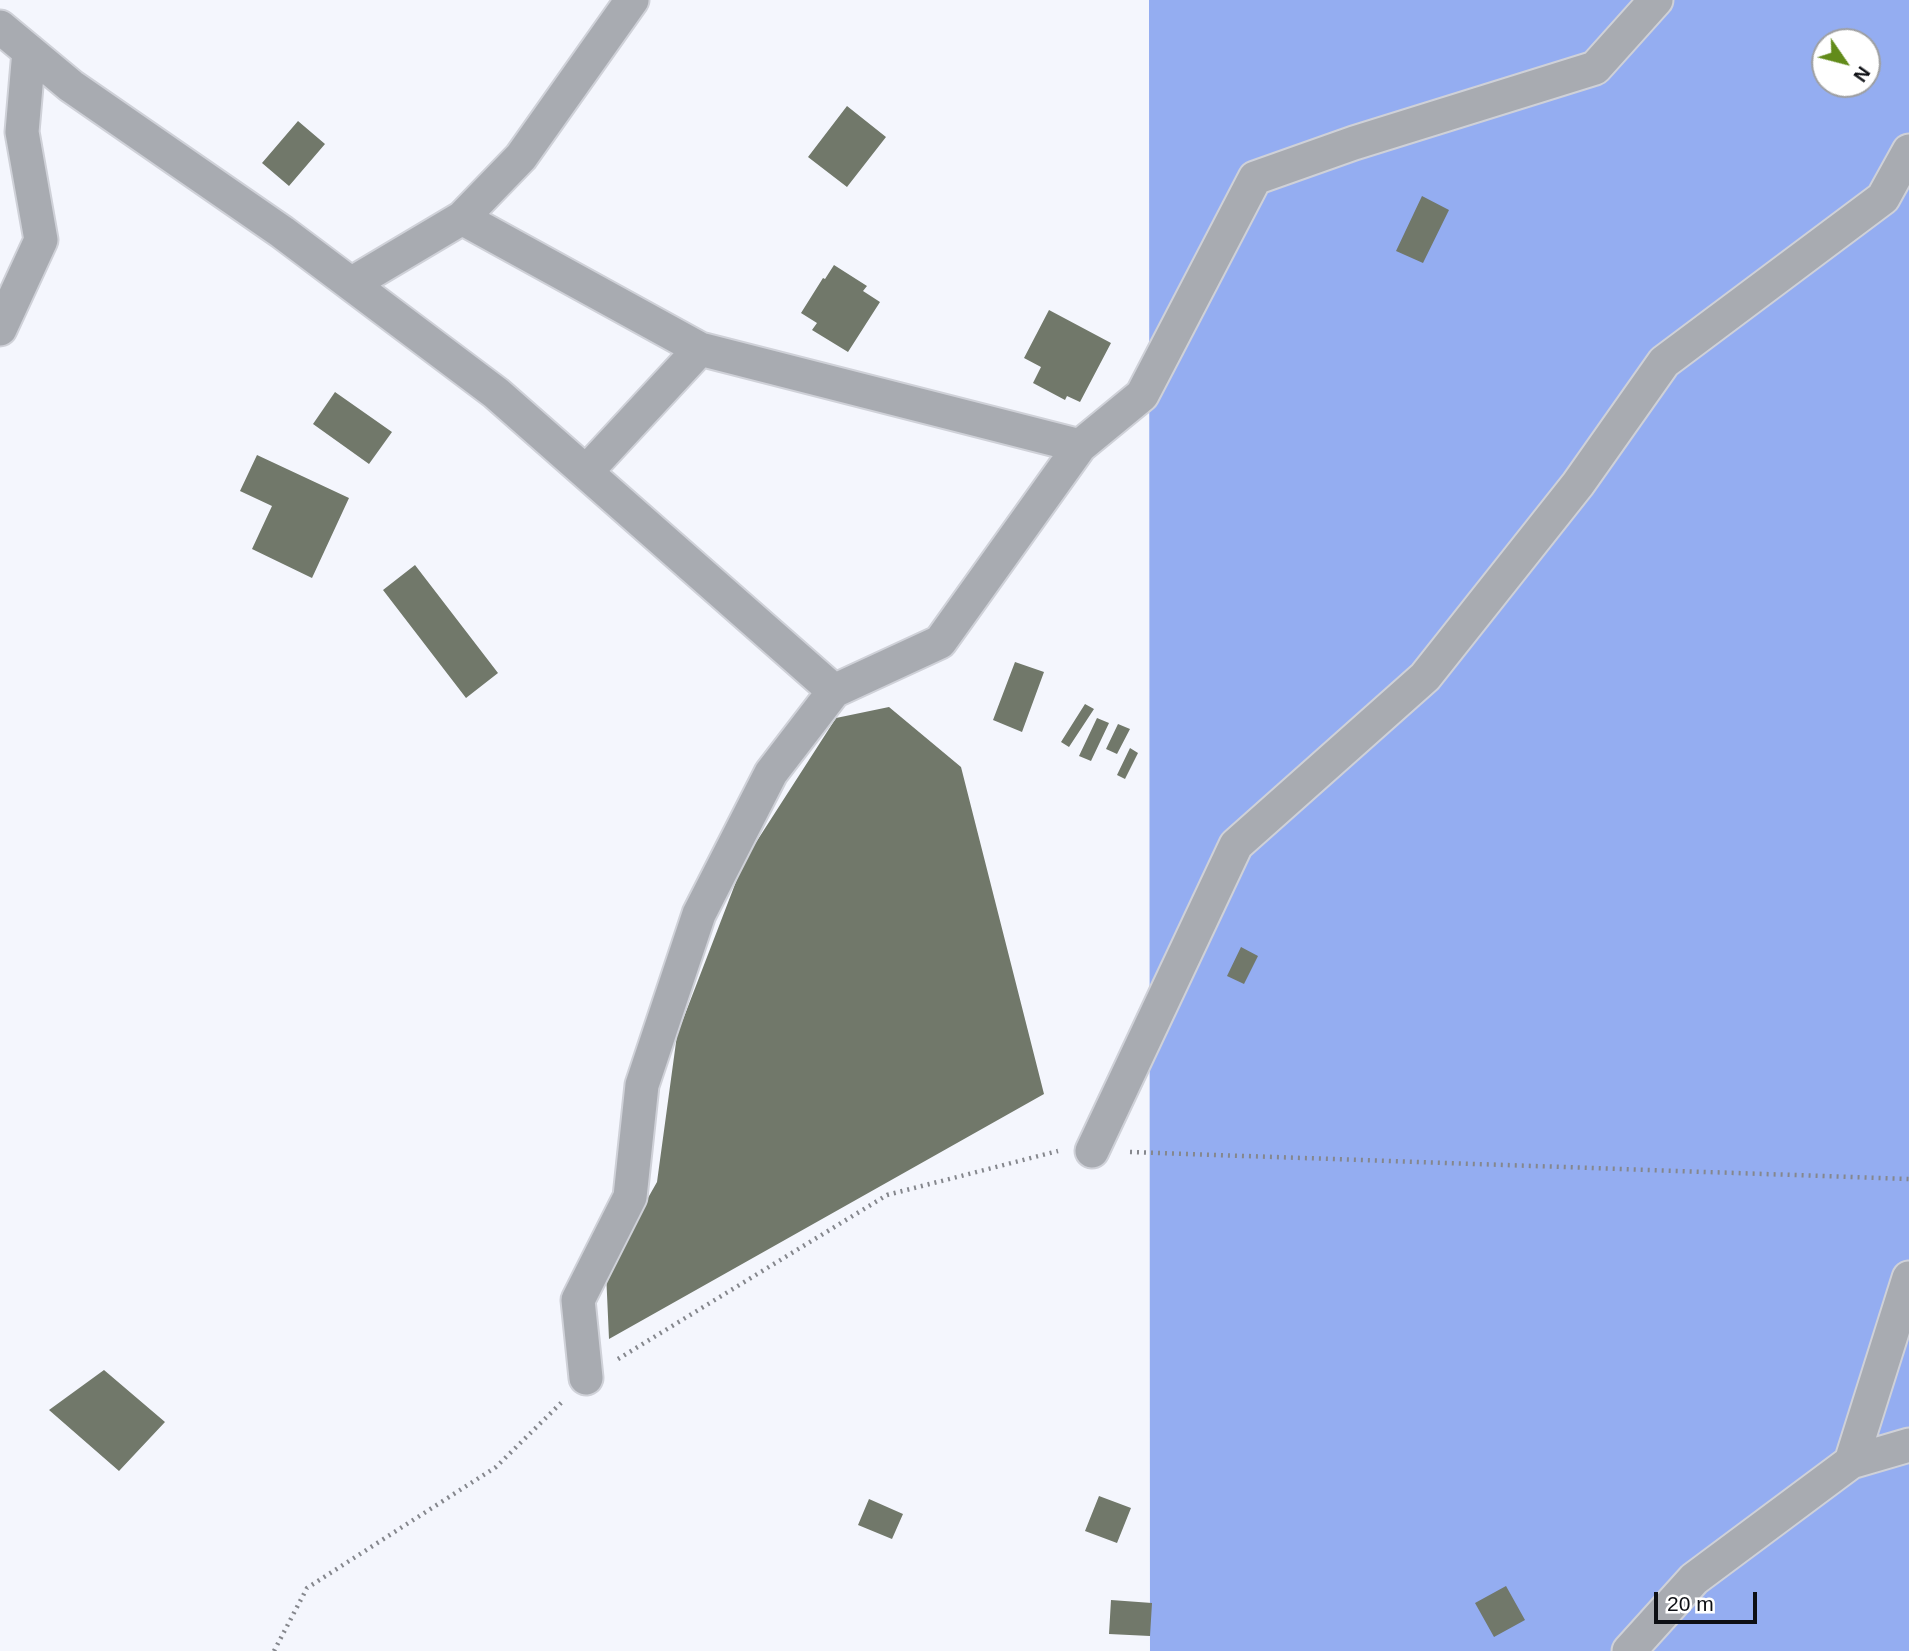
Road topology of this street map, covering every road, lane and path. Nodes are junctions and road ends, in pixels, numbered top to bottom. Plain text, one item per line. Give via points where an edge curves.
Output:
1 (632, 0) edge
2 (1656, 0) edge
3 (0, 27) edge
4 (29, 51) junction
5 (1909, 151) edge
6 (462, 218) junction
7 (351, 284) junction
8 (0, 328) edge
9 (700, 349) junction
10 (1080, 446) junction
11 (586, 472) junction
12 (834, 691) junction
13 (1092, 1151) junction
14 (1909, 1179) edge
15 (1909, 1278) edge
16 (586, 1378) junction
17 (1909, 1445) edge
18 (1851, 1462) junction
19 (274, 1651) edge
20 (1629, 1651) edge

1 - 6 street via 521,157
2 - 10 street via 1595,68 1255,178 1142,395
3 - 4 street
4 - 7 street via 71,86
4 - 8 street via 22,132 41,240
5 - 13 street via 1883,198 1664,362 1578,484 1425,677 1236,845
6 - 7 street
6 - 9 street
7 - 11 street via 496,393
9 - 10 street
9 - 11 street
10 - 12 street via 940,642
11 - 12 street
12 - 16 street via 771,773 699,914 642,1085 630,1197 578,1300
13 - 14 path
13 - 16 path via 1062,1150 887,1195
15 - 18 street
16 - 19 path via 496,1467 307,1588
17 - 18 street
18 - 20 street via 1694,1579

